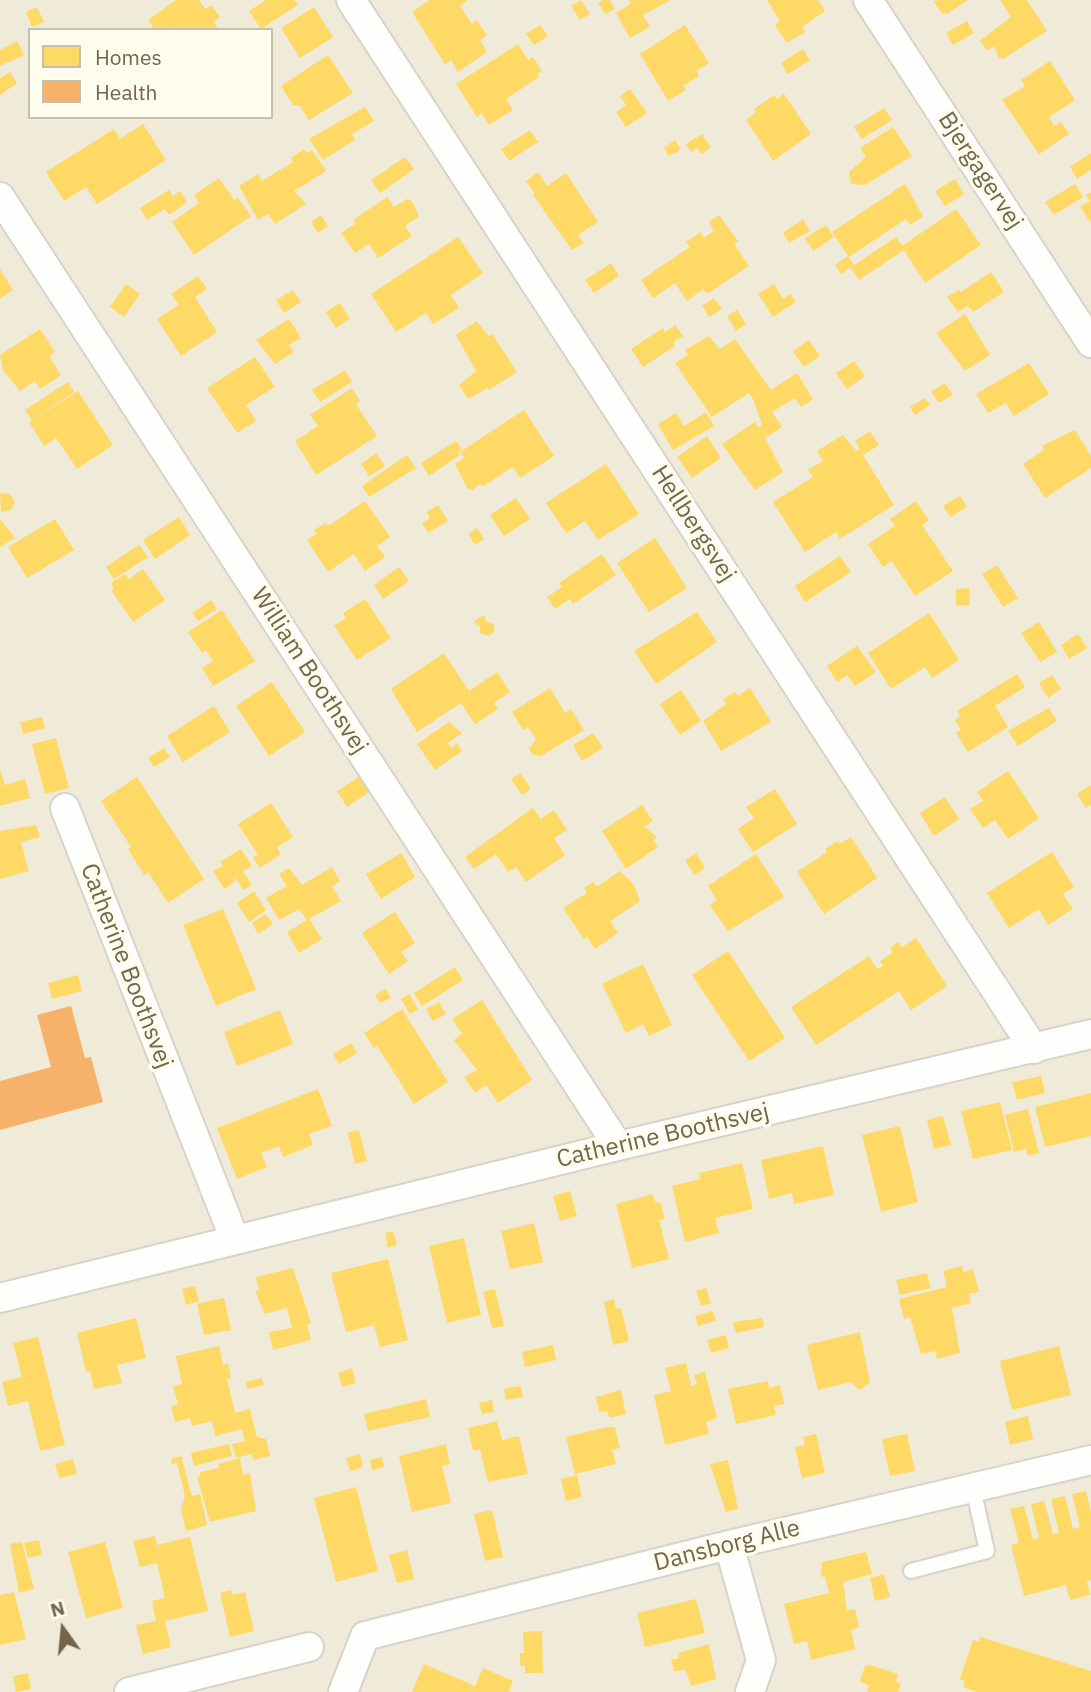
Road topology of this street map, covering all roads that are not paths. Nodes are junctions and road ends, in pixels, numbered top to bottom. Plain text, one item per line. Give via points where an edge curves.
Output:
1 (352, 0) edge
2 (868, 0) edge
3 (0, 197) edge
4 (1091, 342) edge
5 (65, 808) dead end
6 (1091, 1034) edge
7 (1034, 1049) junction
8 (618, 1146) junction
9 (235, 1240) junction
10 (0, 1298) edge
11 (1091, 1460) edge
12 (973, 1488) junction
13 (729, 1545) junction
14 (911, 1571) dead end
15 (309, 1647) dead end
16 (129, 1692) edge
17 (343, 1692) edge
18 (750, 1692) edge

1 - 7 street, Hellbergsvej
2 - 4 street, Bjergagervej
3 - 8 street, William Boothsvej
5 - 9 street, Catherine Boothsvej
6 - 7 street, Catherine Boothsvej
7 - 8 street, Catherine Boothsvej
8 - 9 street, Catherine Boothsvej
9 - 10 street, Catherine Boothsvej
11 - 12 street, Dansborg Alle
12 - 13 street, Dansborg Alle
12 - 14 lane via 987,1551
13 - 17 street, Dansborg Alle via 365,1636
13 - 18 street via 761,1660
15 - 16 street

